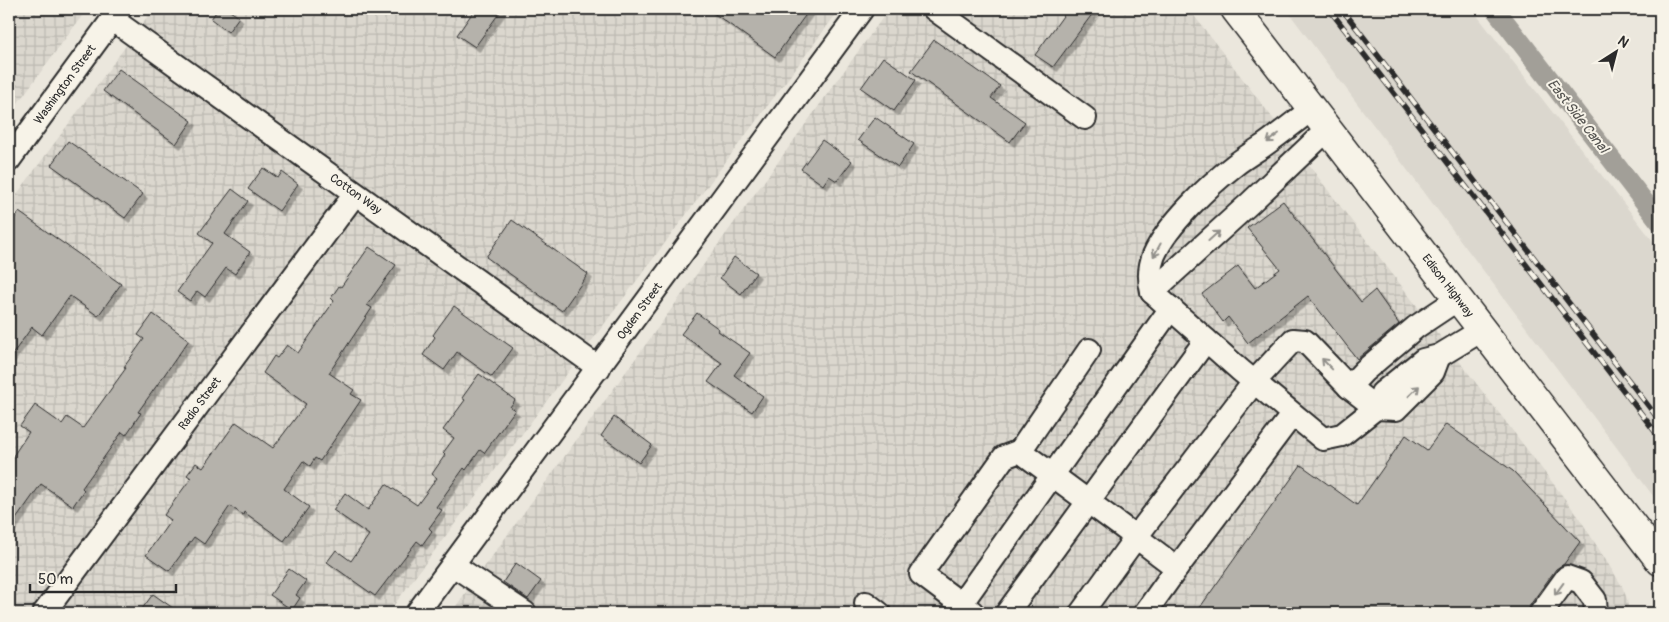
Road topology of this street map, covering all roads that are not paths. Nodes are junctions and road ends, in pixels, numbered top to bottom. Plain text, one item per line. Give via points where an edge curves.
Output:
1 (862, 9) edge
2 (934, 9) edge
3 (1235, 9) edge
4 (116, 14) edge
5 (1084, 118) dead end
6 (1320, 119) junction
7 (9, 160) edge
8 (355, 194) junction
9 (1152, 292) junction
10 (1458, 299) junction
11 (1171, 308) junction
12 (1482, 330) junction
13 (1206, 340) junction
14 (1089, 350) dead end
15 (599, 368) junction
16 (1254, 382) junction
17 (1349, 387) junction
18 (1376, 408) junction
19 (1292, 414) junction
20 (1020, 451) junction
21 (1053, 476) junction
22 (1088, 501) junction
23 (1136, 536) junction
24 (1660, 561) edge
25 (453, 565) junction
26 (1177, 568) junction
27 (967, 608) edge
28 (44, 613) edge
29 (419, 613) edge
30 (525, 613) edge
31 (1007, 613) edge
32 (1082, 613) edge
33 (1145, 613) edge
34 (1541, 613) edge
35 (1596, 613) edge

1 - 15 street, Ogden Street
2 - 5 street
3 - 6 main road, Edison Highway
4 - 7 street, Washington Street
4 - 8 street, Cotton Way
9 -> 6 street via 1250,204
6 -> 9 street via 1235,164 1203,192 1169,230 1154,255 1150,266
6 - 10 main road, Edison Highway
8 - 15 street, Cotton Way
8 - 28 street, Radio Street
9 - 11 street
10 - 12 main road, Edison Highway
10 - 17 street via 1416,327
11 - 13 street
11 - 21 street
12 - 18 street via 1439,356 1433,372 1396,408
12 - 24 main road, Edison Highway
13 - 16 street
13 - 22 street
14 - 20 street
15 - 25 street, Ogden Street
17 -> 16 street via 1304,341 1293,340
16 - 19 street
16 - 23 street
17 - 18 street
18 - 19 street via 1342,435 1323,439
19 - 26 street
20 - 21 street
20 - 27 street via 1004,457 921,574
21 - 22 street
21 - 27 street
22 - 23 street
22 - 31 street
23 - 26 street
23 - 32 street
25 - 29 street, Ogden Street
25 - 30 street
26 - 33 street
35 -> 34 street via 1596,600 1581,582 1567,578

